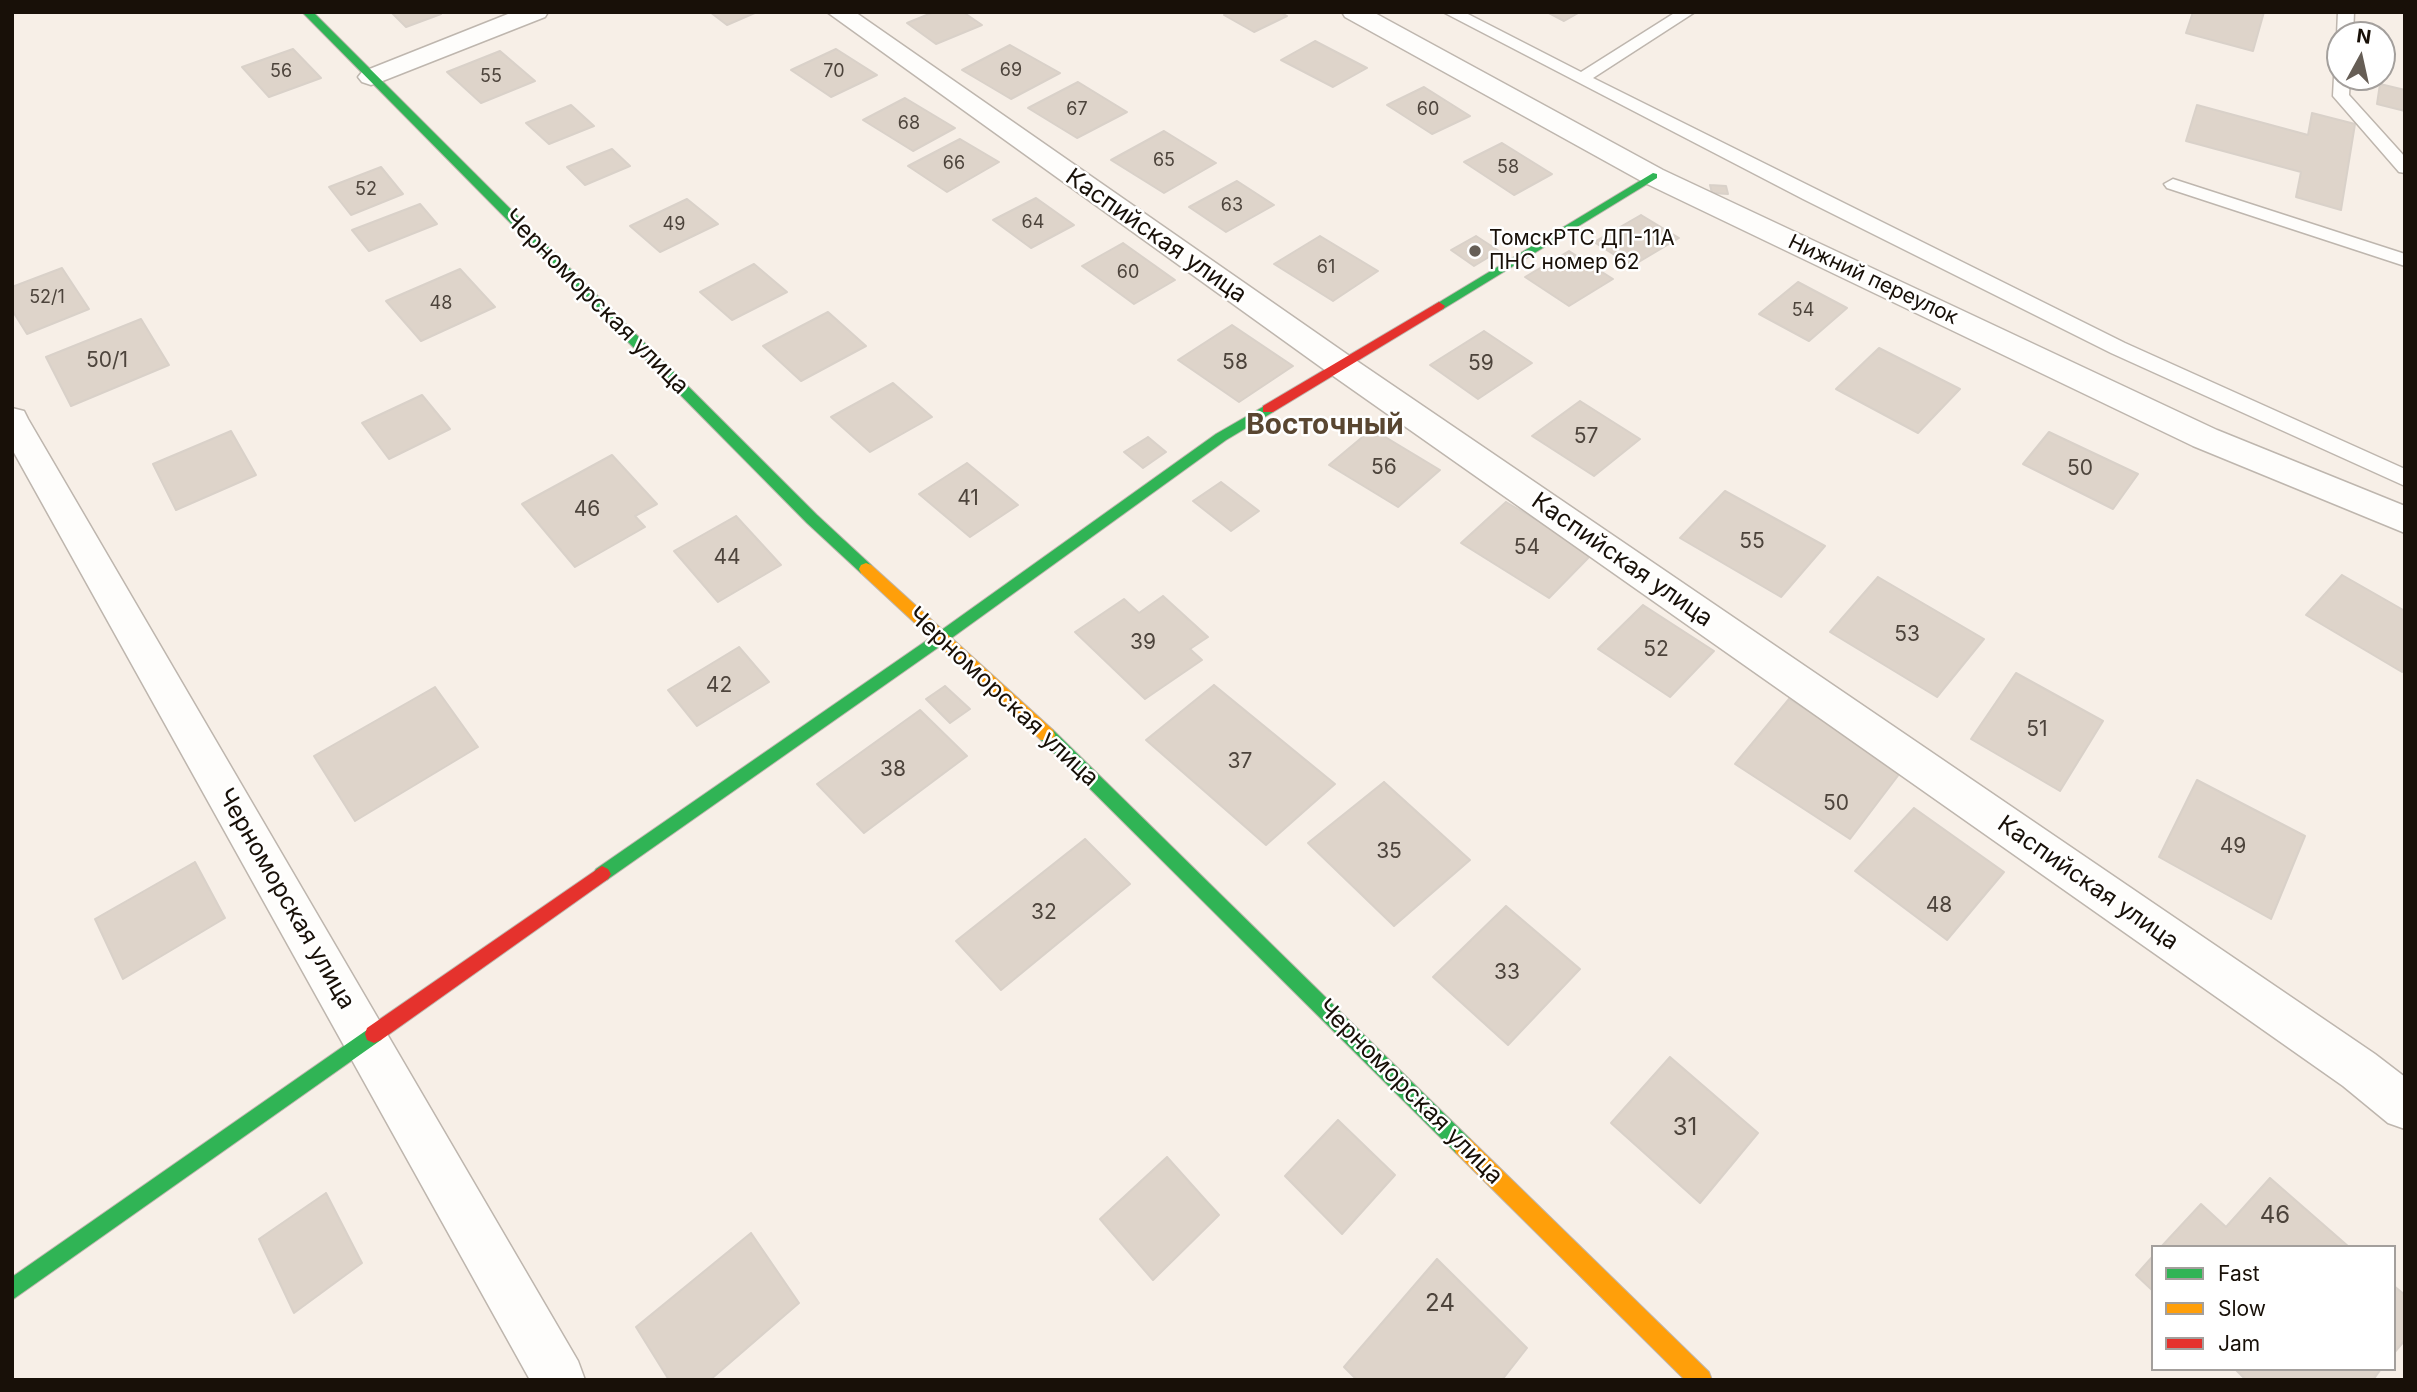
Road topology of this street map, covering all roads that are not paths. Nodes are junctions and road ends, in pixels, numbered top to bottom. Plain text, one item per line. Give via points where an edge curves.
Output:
1 (307, 12) edge
2 (536, 12) edge
3 (839, 12) edge
4 (1354, 12) edge
5 (1451, 12) edge
6 (1687, 12) edge
7 (371, 77) junction
8 (1581, 79) junction
9 (2341, 91) edge
10 (2405, 168) edge
11 (1653, 176) junction
12 (2173, 184) dead end
13 (2405, 260) edge
14 (1340, 365) junction
15 (12, 419) edge
16 (2405, 478) edge
17 (2405, 520) edge
18 (941, 638) junction
19 (366, 1039) junction
20 (2405, 1106) edge
21 (12, 1290) edge
22 (558, 1380) edge
23 (1701, 1380) edge

1 - 7 street, Черноморская улица
2 - 7 street
3 - 14 street, Каспийская улица
4 - 11 street, Нижний переулок
5 - 8 lane
6 - 8 lane
7 - 18 street, Черноморская улица via 812,519
8 - 16 lane via 2118,348
9 - 10 lane
11 - 14 street
11 - 17 street, Нижний переулок via 2205,438
12 - 13 lane
14 - 18 street via 1221,437
14 - 20 street, Каспийская улица
15 - 19 street, Черноморская улица
18 - 19 street
18 - 23 street, Черноморская улица via 1236,919
19 - 21 street
19 - 22 street, Черноморская улица

